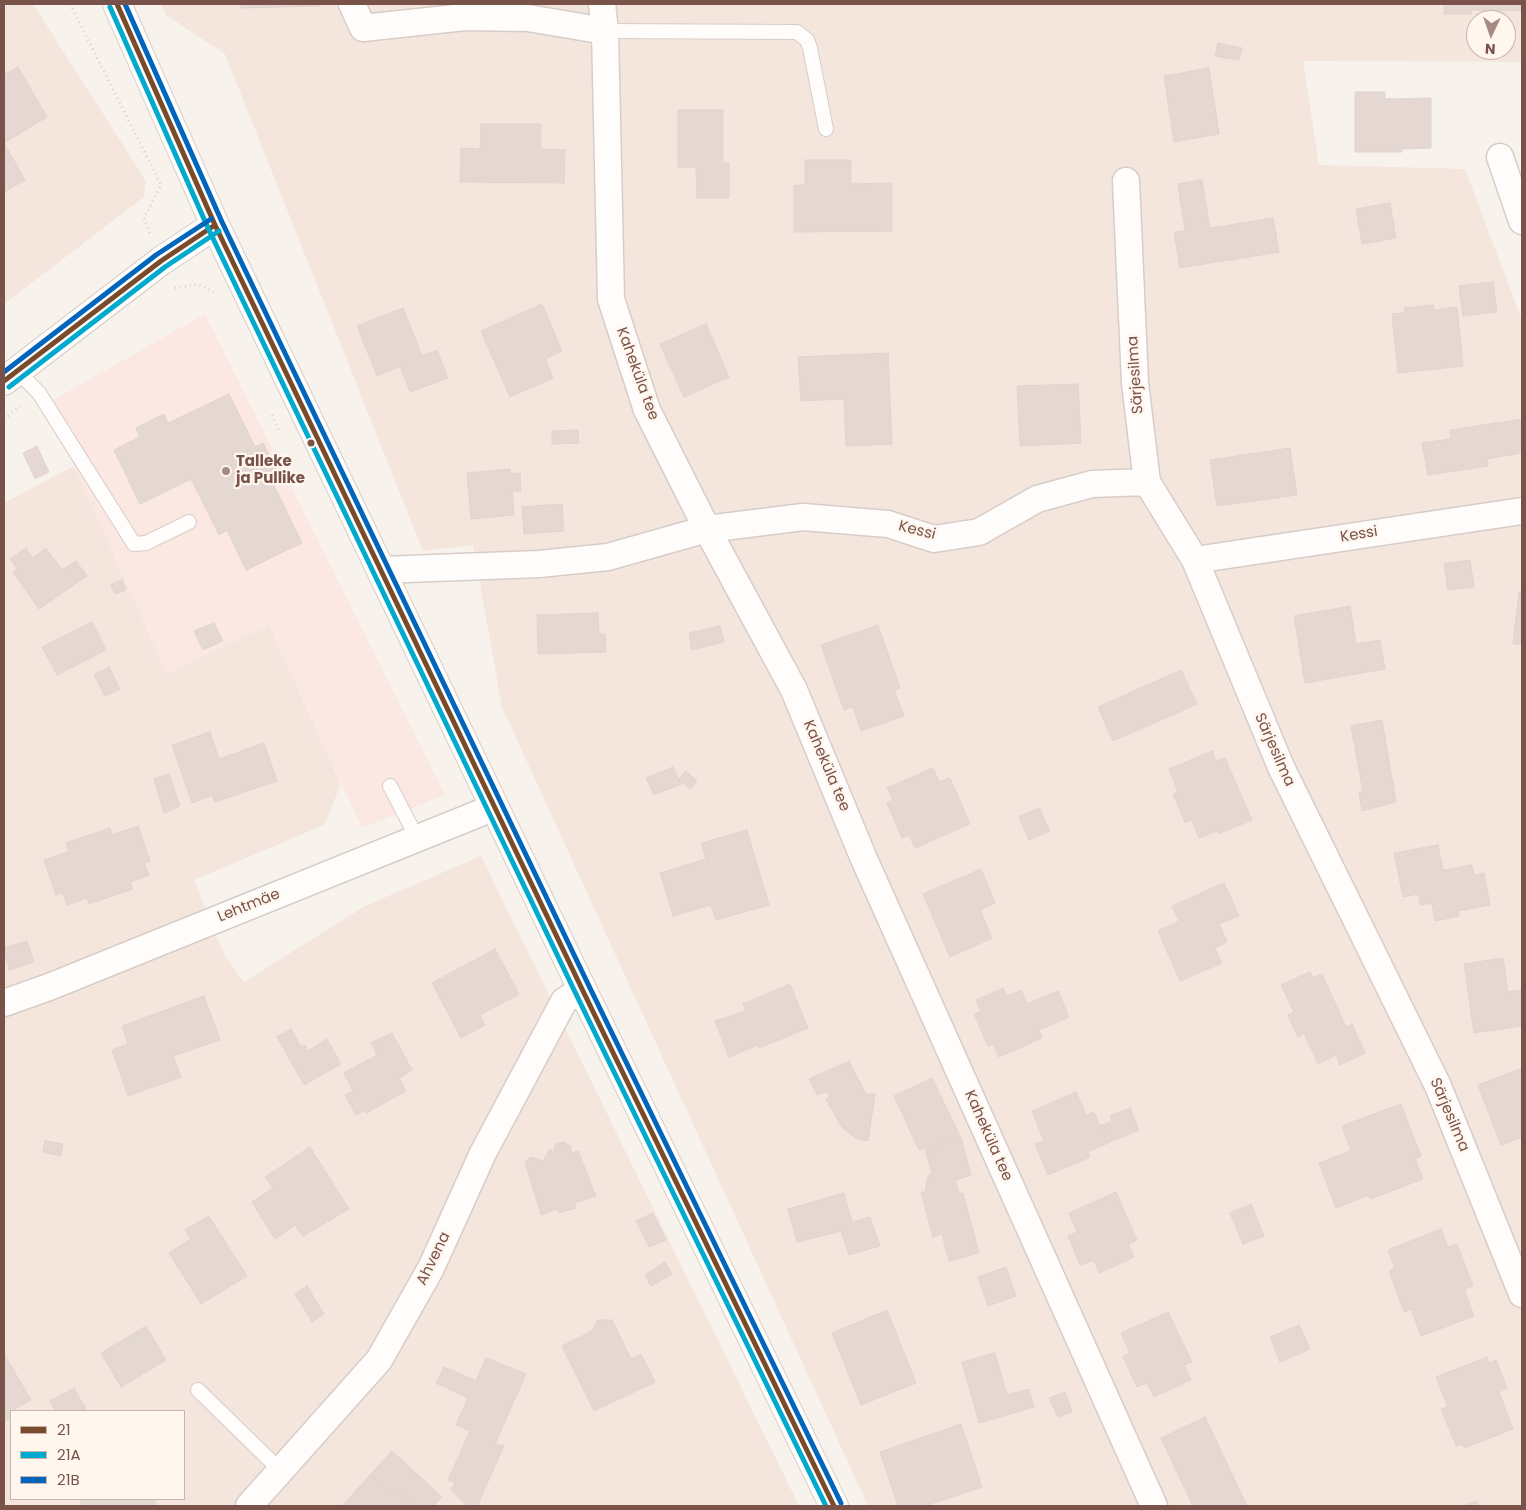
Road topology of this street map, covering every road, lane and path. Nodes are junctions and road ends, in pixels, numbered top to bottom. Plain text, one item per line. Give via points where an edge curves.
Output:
1 (70, 4) edge
2 (117, 4) edge
3 (352, 4) edge
4 (602, 4) edge
5 (605, 31) junction
6 (826, 129) dead end
7 (1500, 157) dead end
8 (1126, 181) dead end
9 (1522, 221) edge
10 (215, 225) junction
11 (160, 262) junction
12 (174, 288) dead end
13 (11, 376) edge
14 (1147, 482) junction
15 (1522, 511) edge
16 (190, 522) dead end
17 (707, 529) junction
18 (1195, 560) junction
19 (381, 570) junction
20 (390, 786) dead end
21 (495, 807) junction
22 (417, 838) junction
23 (582, 989) junction
24 (4, 1003) edge
25 (1522, 1294) edge
26 (198, 1390) dead end
27 (282, 1472) junction
28 (249, 1506) edge
29 (834, 1506) edge
30 (1154, 1506) edge

1 - 11 path via 161,185 144,218
2 - 10 street
3 - 5 street via 363,28 465,17 528,18
4 - 5 street, Kaheküla tee
5 - 6 lane via 797,32 807,40 810,48
5 - 17 street, Kaheküla tee via 611,299 647,410
7 - 9 street
8 - 14 street, Särjesilma via 1135,383
10 - 11 street
10 - 19 street
11 - 12 path
11 - 13 street
13 - 16 lane via 39,393 134,544 146,543
14 - 17 street, Kessi via 1092,484 1037,499 979,532 934,538 888,524 803,516
14 - 18 street, Särjesilma
15 - 18 street, Kessi
17 - 19 street, Kessi via 608,557 539,564
17 - 30 street, Kaheküla tee via 794,690 864,859
18 - 25 street, Särjesilma via 1280,767 1438,1086
19 - 21 street
20 - 22 lane
21 - 22 street, Lehtmäe
21 - 23 street
22 - 24 street, Lehtmäe
23 - 27 street, Ahvena via 564,1001 483,1153 431,1268 379,1360
23 - 29 street
26 - 27 lane
27 - 28 street, Ahvena

